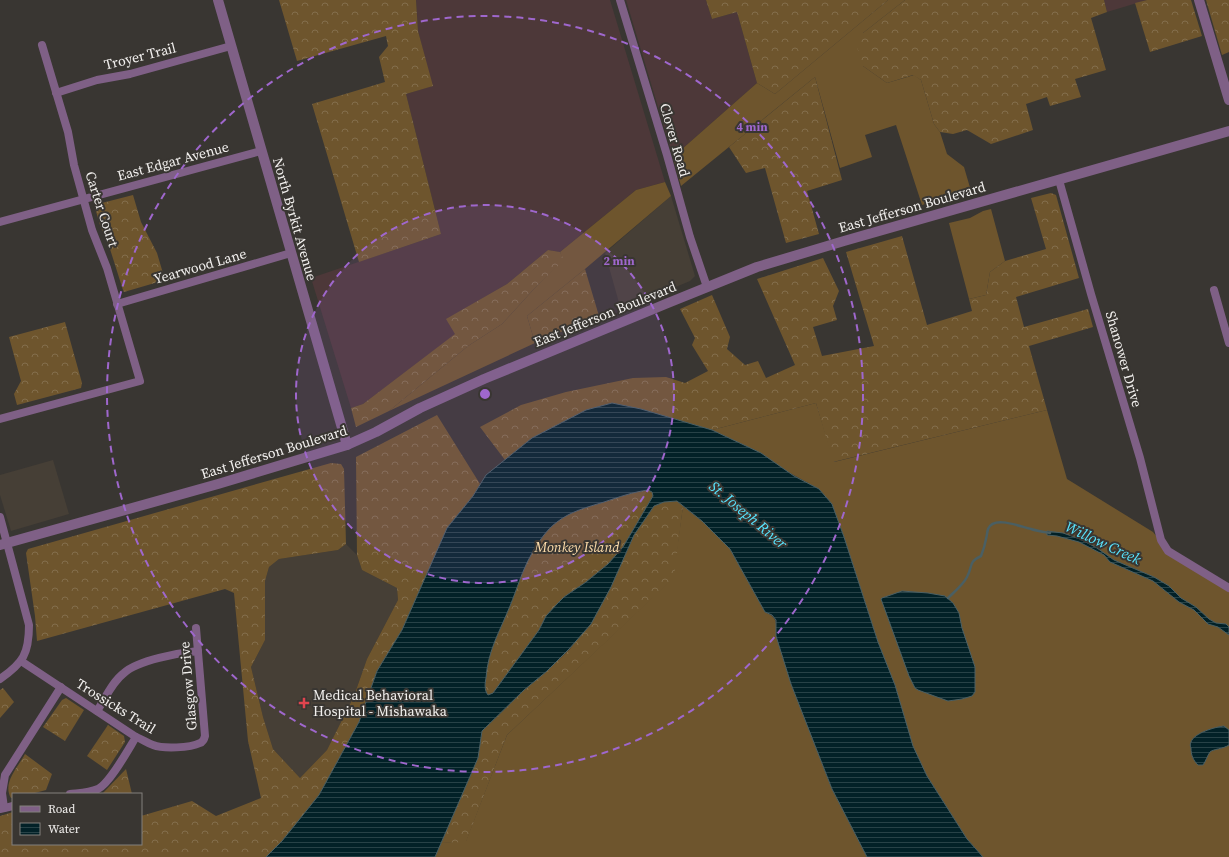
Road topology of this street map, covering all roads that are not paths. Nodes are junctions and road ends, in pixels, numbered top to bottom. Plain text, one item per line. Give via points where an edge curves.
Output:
1 (218, 0) edge
2 (620, 0) edge
3 (1199, 0) edge
4 (42, 45) dead end
5 (231, 46) junction
6 (56, 92) junction
7 (1229, 100) edge
8 (1229, 131) edge
9 (261, 150) junction
10 (1059, 180) junction
11 (84, 199) junction
12 (0, 222) edge
13 (291, 253) junction
14 (707, 287) junction
15 (1214, 290) dead end
16 (118, 304) junction
17 (1229, 343) edge
18 (0, 419) edge
19 (347, 446) junction
20 (0, 517) edge
21 (4, 544) edge
22 (1229, 588) edge
23 (196, 628) dead end
24 (198, 651) junction
25 (21, 661) junction
26 (0, 679) edge
27 (61, 687) junction
28 (97, 711) junction
29 (136, 737) junction
30 (204, 741) joint
31 (78, 793) edge
32 (12, 806) edge
33 (2, 808) edge

1 - 5 street, North Byrkit Avenue
2 - 14 street, Clover Road
3 - 7 street
4 - 6 street, Carter Court
5 - 6 street, Troyer Trail
5 - 9 street, North Byrkit Avenue
6 - 11 street, Carter Court
8 - 10 street, East Jefferson Boulevard
9 - 11 street, East Edgar Avenue
9 - 13 street, North Byrkit Avenue
10 - 14 street, East Jefferson Boulevard via 805,252 757,267
10 - 22 street, Shanower Drive via 1140,458 1161,540 1168,551
11 - 12 street, East Edgar Avenue
11 - 16 street, Carter Court
13 - 16 street, Yearwood Lane
13 - 19 street, North Byrkit Avenue
14 - 19 street, East Jefferson Boulevard via 484,379 420,408
15 - 17 street
16 - 18 street, Carter Court via 140,381
19 - 21 street, East Jefferson Boulevard
20 - 21 street
21 - 25 street via 29,625 28,644
23 - 24 street, Glasgow Drive
24 - 28 street via 182,652 131,668 117,680
24 - 30 street, Glasgow Drive via 206,728
25 - 26 street
25 - 27 street, Trossicks Trail
27 - 28 street, Trossicks Trail
27 - 33 street via 5,775
28 - 29 street, Trossicks Trail
29 - 30 street, Trossicks Trail via 164,747 192,746
29 - 31 street via 109,780 99,788
32 - 33 street

